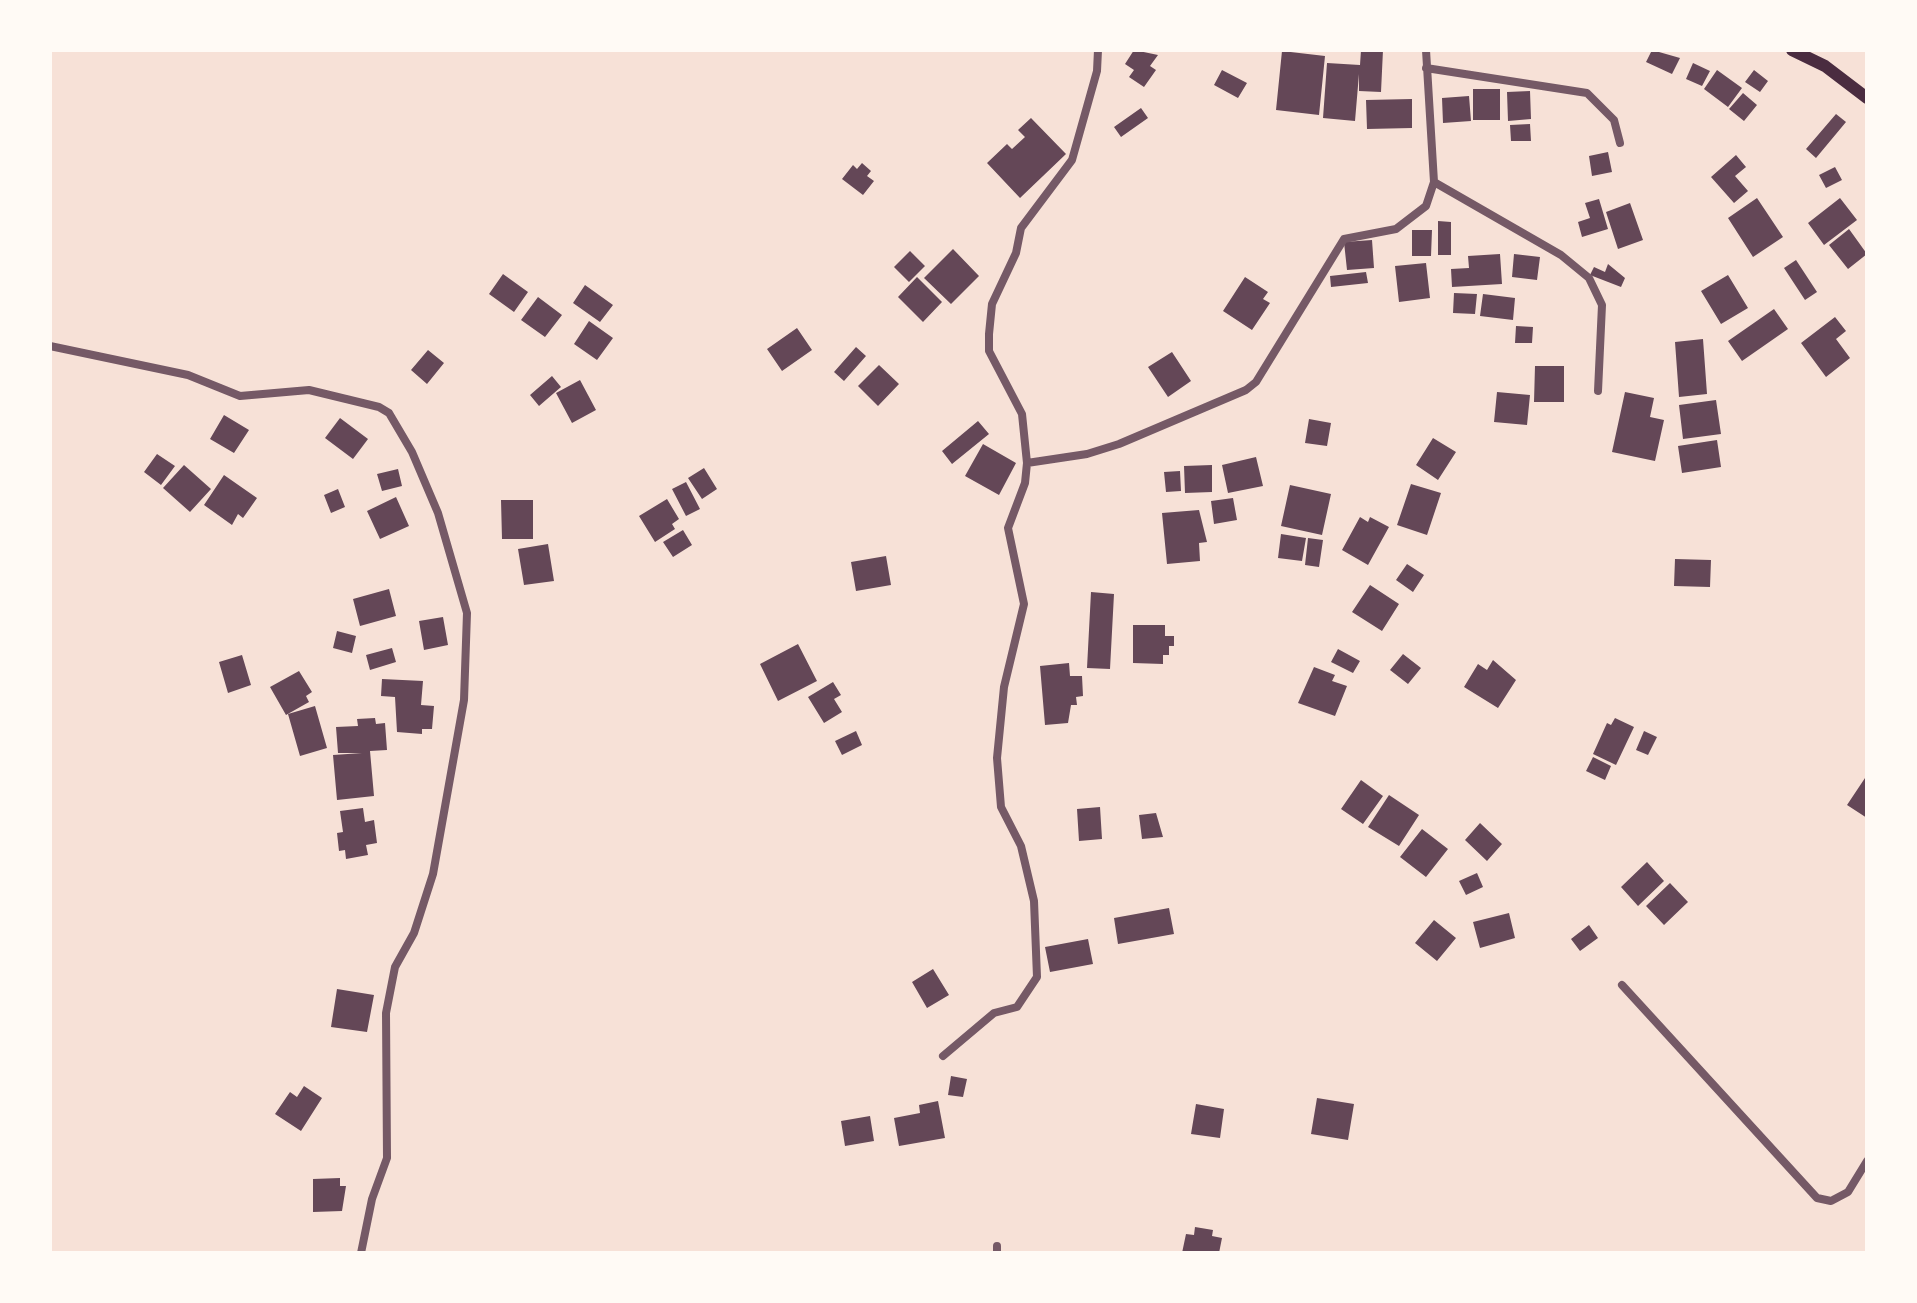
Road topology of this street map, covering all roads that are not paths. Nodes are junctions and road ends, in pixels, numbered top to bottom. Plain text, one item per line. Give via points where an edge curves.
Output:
1 (1098, 50) edge
2 (1426, 50) edge
3 (1792, 50) edge
4 (1426, 68) junction
5 (1867, 98) edge
6 (1620, 143) dead end
7 (1434, 182) junction
8 (50, 346) edge
9 (1598, 392) dead end
10 (1028, 462) junction
11 (1622, 986) dead end
12 (943, 1056) dead end
13 (1867, 1160) edge
14 (361, 1253) edge

1 - 10 street via 1072,160 1021,228 992,304 989,351 1022,414
2 - 4 street
3 - 5 main road
4 - 6 street via 1587,92 1614,120
4 - 7 street
7 - 9 street via 1590,278 1602,304
7 - 10 street via 1426,206 1396,228 1344,239 1246,390 1119,444
8 - 14 street via 188,375 240,396 309,390 378,407 405,438 438,512 467,613 464,700 433,874 389,998 387,1158
10 - 12 street via 1008,528 1024,604 1004,687 997,758 1001,807 1020,846 1034,901 1037,976 1017,1007 994,1013
11 - 13 street via 1817,1198 1830,1201 1848,1192

